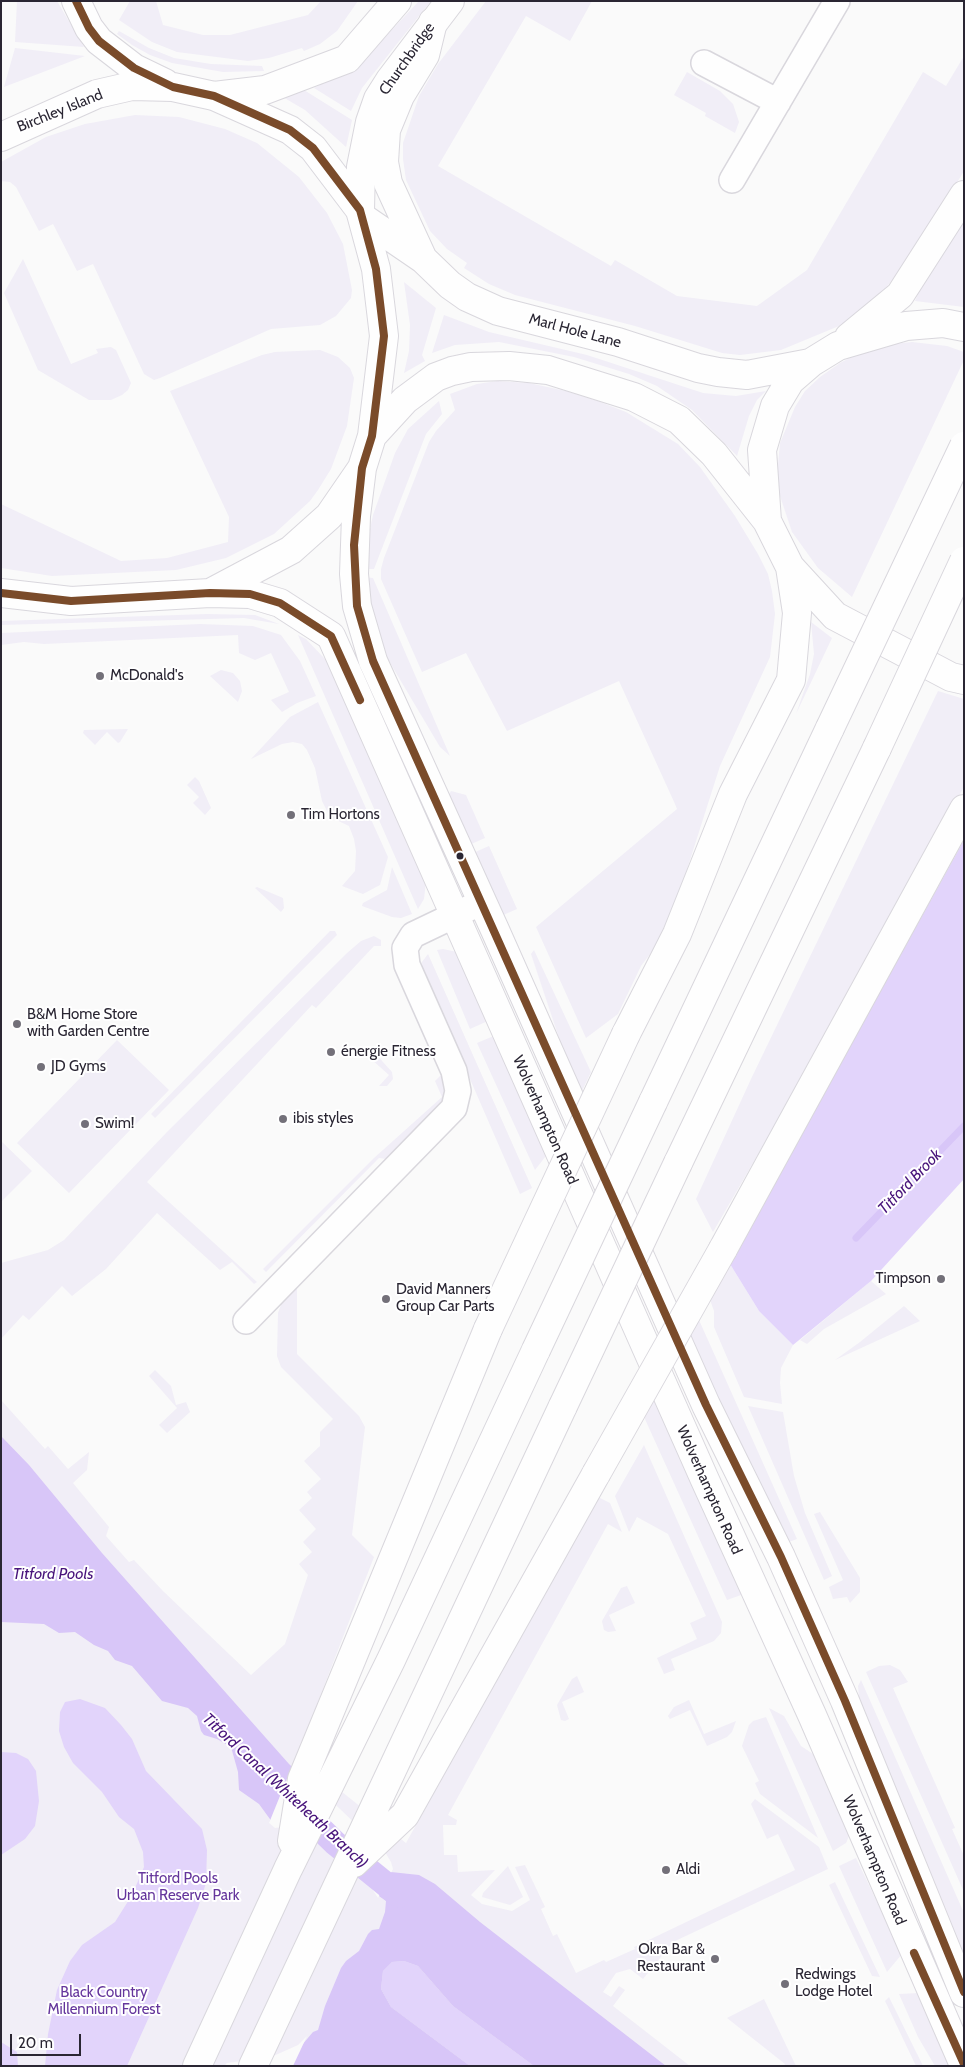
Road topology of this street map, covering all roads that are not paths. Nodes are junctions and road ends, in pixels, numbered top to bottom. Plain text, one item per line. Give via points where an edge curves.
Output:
1 (76, 1) edge
2 (378, 1) edge
3 (397, 1) edge
4 (450, 1) edge
5 (837, 1) edge
6 (433, 22) junction
7 (347, 59) junction
8 (704, 63) dead end
9 (173, 88) junction
10 (214, 96) junction
11 (778, 102) junction
12 (1, 137) edge
13 (732, 180) dead end
14 (964, 195) edge
15 (362, 214) junction
16 (422, 259) junction
17 (964, 327) edge
18 (838, 346) junction
19 (812, 362) junction
20 (372, 436) junction
21 (964, 446) edge
22 (362, 468) junction
23 (767, 521) junction
24 (964, 561) edge
25 (790, 567) junction
26 (1, 593) edge
27 (210, 593) junction
28 (62, 601) junction
29 (1, 606) edge
30 (964, 680) edge
31 (964, 809) edge
32 (482, 902) junction
33 (454, 916) junction
34 (246, 1321) dead end
35 (781, 1557) junction
36 (816, 1635) junction
37 (791, 1671) junction
38 (857, 1821) junction
39 (288, 1869) junction
40 (343, 1875) junction
41 (964, 1993) edge
42 (964, 2065) edge
43 (197, 2066) edge
44 (253, 2066) edge

1 - 9 main road via 99,41 134,68
2 - 7 street
3 - 7 main road
4 - 6 main road, Churchbridge
5 - 11 street
6 - 15 main road, Churchbridge via 390,80 376,107 361,167
6 - 16 main road via 425,55 400,96 386,130 384,162 388,183
7 - 10 main road via 265,90
8 - 11 street
9 - 10 main road, Birchley Island
9 - 12 main road, Birchley Island via 132,86 97,94
10 - 15 main road, Birchley Island via 290,130 313,148
11 - 13 street
14 - 18 main road via 900,295
15 - 16 main road, Marl Hole Lane
15 - 20 main road, Birchley Island via 376,269 384,336
16 - 19 main road, Marl Hole Lane via 467,297 498,311 618,342 698,368 747,375
17 - 18 main road via 943,323 906,326
18 - 19 main road
19 - 23 main road via 790,381 775,406 762,450
20 - 22 main road, Birchley Island
20 - 23 main road via 405,400 436,377 452,371 509,366 548,370 634,396 680,420 714,454
21 - 39 main road, bridge via 391,1660
22 - 27 main road, Birchley Island via 329,516 291,550
22 - 32 main road, Wolverhampton Road via 354,545 359,615 372,661
23 - 25 main road
24 - 40 main road, bridge
25 - 30 main road via 835,616 951,677
25 - 39 main road, bridge via 797,614 791,680 733,794 677,934 626,1034 488,1329 302,1779
26 - 28 main road, Birchley Island
27 - 28 main road, Birchley Island
27 - 33 main road, Wolverhampton Road via 250,594 280,603 332,636
28 - 29 main road
31 - 40 main road, bridge via 723,1249 404,1815
32 - 33 street
32 - 35 main road, Wolverhampton Road via 706,1406
33 - 34 street via 413,935 405,948 406,965 454,1071 458,1090 454,1108
33 - 37 main road, Wolverhampton Road
35 - 36 main road, Wolverhampton Road
35 - 37 main road via 784,1609 798,1641
36 - 38 main road via 811,1664 865,1795
36 - 41 main road, Wolverhampton Road
37 - 38 main road, Wolverhampton Road
38 - 42 main road, Wolverhampton Road
39 - 43 main road
40 - 44 main road

